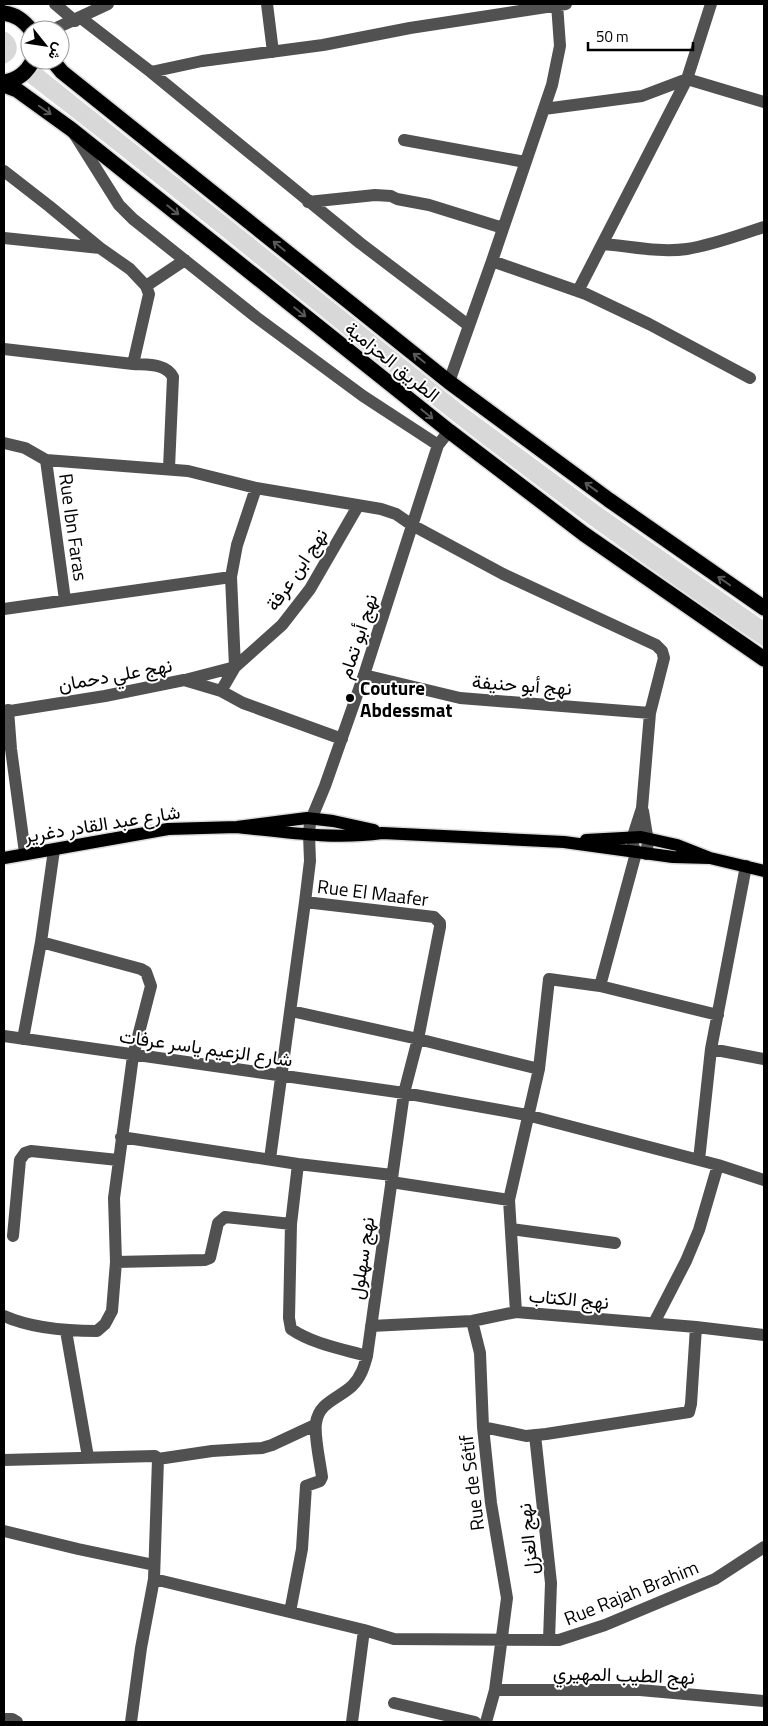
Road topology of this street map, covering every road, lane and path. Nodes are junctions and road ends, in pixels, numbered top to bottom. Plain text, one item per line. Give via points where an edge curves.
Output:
1 (55, 4) edge
2 (108, 4) edge
3 (267, 4) edge
4 (560, 4) edge
5 (711, 4) edge
6 (4, 13) edge
7 (78, 19) junction
8 (21, 20) edge
9 (70, 22) edge
10 (273, 52) junction
11 (27, 70) edge
12 (60, 70) edge
13 (151, 72) junction
14 (687, 79) junction
15 (4, 84) edge
16 (764, 102) edge
17 (544, 109) junction
18 (71, 129) junction
19 (404, 140) dead end
20 (525, 162) junction
21 (4, 171) edge
22 (308, 202) junction
23 (764, 227) edge
24 (503, 228) junction
25 (4, 238) edge
26 (602, 244) junction
27 (100, 248) junction
28 (185, 260) junction
29 (492, 261) junction
30 (146, 286) junction
31 (578, 291) junction
32 (468, 325) junction
33 (4, 349) edge
34 (133, 364) junction
35 (750, 378) dead end
36 (449, 382) junction
37 (449, 431) junction
38 (4, 443) edge
39 (438, 446) junction
40 (46, 460) junction
41 (169, 468) junction
42 (256, 488) junction
43 (358, 506) junction
44 (412, 525) junction
45 (231, 577) junction
46 (65, 600) junction
47 (764, 608) edge
48 (4, 609) edge
49 (764, 659) edge
50 (236, 666) junction
51 (364, 675) junction
52 (184, 680) junction
53 (221, 691) junction
54 (6, 711) edge
55 (650, 713) junction
56 (342, 739) junction
57 (642, 808) junction
58 (317, 819) junction
59 (237, 826) junction
60 (382, 833) junction
61 (314, 835) junction
62 (633, 836) junction
63 (647, 838) junction
64 (564, 842) junction
65 (54, 850) junction
66 (25, 853) junction
67 (641, 853) junction
68 (4, 858) edge
69 (710, 858) junction
70 (746, 866) junction
71 (764, 871) edge
72 (305, 902) junction
73 (437, 919) joint
74 (41, 942) junction
75 (600, 986) junction
76 (291, 1011) junction
77 (718, 1015) junction
78 (4, 1036) edge
79 (22, 1039) junction
80 (418, 1039) junction
81 (711, 1049) junction
82 (134, 1056) junction
83 (764, 1059) edge
84 (539, 1069) junction
85 (280, 1077) junction
86 (404, 1094) junction
87 (527, 1115) junction
88 (121, 1137) junction
89 (270, 1159) junction
90 (118, 1160) junction
91 (699, 1160) junction
92 (298, 1164) junction
93 (718, 1165) junction
94 (391, 1179) junction
95 (764, 1180) edge
96 (509, 1200) junction
97 (291, 1224) junction
98 (511, 1229) junction
99 (13, 1236) dead end
100 (615, 1243) dead end
101 (116, 1262) junction
102 (516, 1312) junction
103 (4, 1316) edge
104 (472, 1321) junction
105 (654, 1323) junction
106 (371, 1326) junction
107 (696, 1326) junction
108 (66, 1330) junction
109 (764, 1335) edge
110 (367, 1356) junction
111 (315, 1425) junction
112 (483, 1427) junction
113 (535, 1435) junction
114 (88, 1457) junction
115 (156, 1457) junction
116 (4, 1460) edge
117 (4, 1531) edge
118 (764, 1547) edge
119 (154, 1565) junction
120 (154, 1579) junction
121 (290, 1612) junction
122 (364, 1630) junction
123 (502, 1640) junction
124 (549, 1640) junction
125 (495, 1690) junction
126 (758, 1700) edge
127 (394, 1702) dead end
128 (4, 1719) edge
129 (17, 1722) edge
130 (131, 1722) edge
131 (352, 1722) edge
132 (475, 1722) edge
133 (486, 1722) edge

1 - 7 street
2 - 7 street
3 - 10 street
4 - 10 street
4 - 17 street via 560,46
5 - 14 street
6 - 8 highway
7 - 9 street
7 - 13 street
10 - 13 street via 202,61
11 - 15 highway, الطريق الحزامية
36 -> 12 highway, الطريق الحزامية
13 - 22 street
14 - 16 street
14 - 17 street via 642,96
14 - 26 street
15 -> 18 highway, الطريق الحزامية
17 - 20 street
18 - 28 street via 119,205
18 -> 37 highway, الطريق الحزامية
19 - 20 street
20 - 24 street
21 - 27 street
22 - 24 street via 391,196
22 - 32 street
23 - 26 street via 686,249
24 - 29 street
25 - 27 street
26 - 31 street
27 - 30 street via 130,269
28 - 30 street
28 - 39 street via 363,396
29 - 31 street
29 - 32 street
30 - 34 street via 149,294
31 - 35 street via 650,324
32 - 36 street
33 - 34 street
34 - 41 street via 165,367 173,377
47 -> 36 highway, الطريق الحزامية via 609,500
37 - 39 street, نهج أبو تمام
37 - 49 highway, الطريق الحزامية via 584,534
38 - 40 street via 25,448
39 - 44 street, نهج أبو تمام
40 - 41 street
40 - 46 street, Rue Ibn Faras
41 - 42 street
42 - 43 street
42 - 45 street via 237,545
43 - 44 street via 396,514
43 - 50 street, نهج ابن عرفة via 310,589 282,625
44 - 51 street, نهج أبو تمام
44 - 55 street via 512,578 656,645 664,658
45 - 46 street
45 - 50 street
46 - 48 street
50 - 52 street
50 - 53 street
51 - 55 street, نهج أبو حنيفة via 460,698
51 - 56 street, نهج أبو تمام
52 - 53 street, نهج علي دحمان
52 - 54 street, نهج علي دحمان
53 - 56 street, نهج علي دحمان via 243,703
54 - 66 street
55 - 57 street
56 - 58 street, نهج أبو تمام
57 - 62 street
57 - 63 street
58 - 59 main road, شارع عبد القادر دغرير
58 - 60 main road, شارع عبد القادر دغرير
58 - 61 street, نهج أبو تمام
59 - 61 main road, شارع عبد القادر دغرير
59 - 65 main road, شارع عبد القادر دغرير via 168,829
60 - 61 main road, شارع عبد القادر دغرير
60 - 64 main road, شارع عبد القادر دغرير
61 - 72 street, نهج أبو تمام
62 - 63 main road, شارع عبد القادر دغرير
62 - 64 main road, شارع عبد القادر دغرير
62 - 67 street via 633,845
63 - 67 street via 648,846
63 - 69 main road, شارع عبد القادر دغرير
64 - 67 main road, شارع عبد القادر دغرير
65 - 66 main road, شارع عبد القادر دغرير
65 - 74 street
66 - 68 main road, شارع عبد القادر دغرير
67 - 69 main road, شارع عبد القادر دغرير
67 - 75 street
69 - 70 main road, شارع عبد القادر دغرير
70 - 71 main road, شارع عبد القادر دغرير
70 - 77 street
72 - 73 street, Rue El Maafer
72 - 76 street, نهج أبو تمام
73 - 80 street, نهج سهلول via 440,927
74 - 79 street
74 - 82 street via 146,972 151,986
75 - 77 street
75 - 84 street via 549,979
76 - 80 street
76 - 85 street, نهج أبو تمام
77 - 81 street
78 - 79 street, شارع الزعيم ياسر عرفات
79 - 82 street, شارع الزعيم ياسر عرفات
80 - 84 street
80 - 86 street, نهج سهلول
81 - 83 street
81 - 91 street
82 - 85 street, شارع الزعيم ياسر عرفات
82 - 88 street
84 - 87 street
85 - 86 street, شارع الزعيم ياسر عرفات
85 - 89 street, نهج أبو تمام
86 - 87 street, شارع الزعيم ياسر عرفات
86 - 94 street, نهج سهلول
87 - 91 street, شارع الزعيم ياسر عرفات
87 - 96 street
88 - 89 street
88 - 90 street
89 - 92 street
90 - 99 street via 25,1153 20,1160
90 - 101 street via 114,1198
91 - 93 street, شارع الزعيم ياسر عرفات
92 - 94 street
92 - 97 street
93 - 95 street, شارع الزعيم ياسر عرفات
93 - 105 street via 699,1230
94 - 96 street
94 - 106 street, نهج سهلول
96 - 98 street
97 - 101 street via 225,1217 218,1223 210,1258
97 - 110 street via 291,1329 314,1340
98 - 100 street
98 - 102 street
101 - 108 street via 112,1311 105,1324 97,1331
102 - 104 street, نهج الكتاب
102 - 105 street, نهج الكتاب
103 - 108 street
104 - 106 street, نهج الكتاب
104 - 112 street, Rue de Sétif via 480,1352
105 - 107 street, نهج الكتاب
106 - 110 street, نهج سهلول
107 - 109 street, نهج الكتاب
107 - 113 street via 689,1412
108 - 114 street
110 - 111 street, نهج سهلول via 359,1378 321,1408
111 - 115 street via 262,1448
111 - 121 street via 322,1477 306,1488 302,1549
112 - 113 street
112 - 123 street, Rue de Sétif via 491,1503 507,1598
113 - 124 street, نهج الغزل via 551,1583
114 - 115 street
114 - 116 street
115 - 119 street
117 - 119 street
118 - 124 street, Rue Rajah Brahim via 715,1579 605,1625 559,1640
119 - 120 street
120 - 121 street, Rue Rajah Brahim
120 - 130 street
121 - 122 street, Rue Rajah Brahim
122 - 123 street, Rue Rajah Brahim via 394,1639
122 - 131 street
123 - 124 street, Rue Rajah Brahim
123 - 125 street, Rue de Sétif
125 - 126 street, نهج الطيب المهيري via 640,1690
125 - 133 street, Rue de Sétif
127 - 132 street
128 - 129 street

